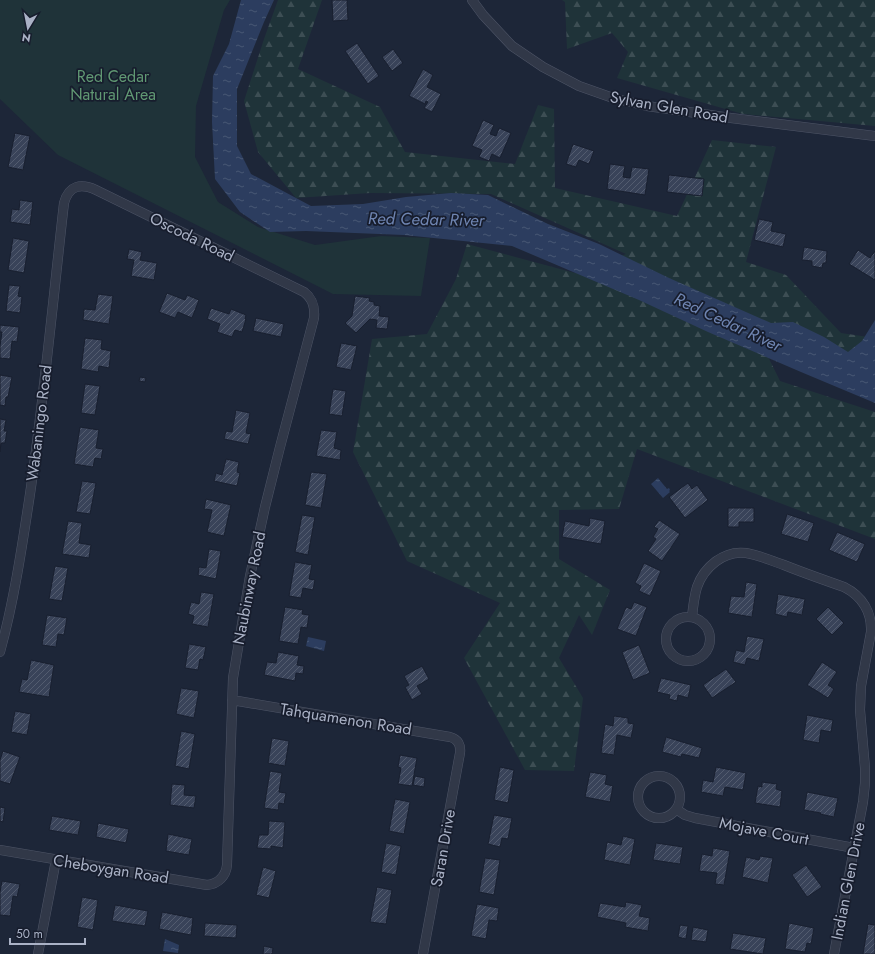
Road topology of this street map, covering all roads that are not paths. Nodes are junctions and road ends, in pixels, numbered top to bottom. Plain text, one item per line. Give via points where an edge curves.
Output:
1 (472, 0) edge
2 (875, 136) edge
3 (68, 193) joint
4 (312, 301) joint
5 (692, 617) junction
6 (0, 652) edge
7 (232, 700) junction
8 (458, 742) joint
9 (676, 809) junction
10 (854, 848) junction
11 (0, 850) edge
12 (56, 860) junction
13 (220, 880) joint
14 (38, 954) edge
15 (423, 954) edge
16 (834, 954) edge

1 - 2 street, Sylvan Glen Road via 512,46 538,64 579,86 613,98 647,106
3 - 4 street, Oscoda Road via 84,186 96,190 304,292
3 - 6 street, Wabaningo Road via 64,203 26,522
4 - 7 street, Naubinway Road via 314,318 250,576 233,678
5 - 5 street via 675,621 666,635 670,652 684,661 700,657 710,643 706,626
5 - 10 street, Indian Glen Drive via 695,596 703,575 718,560 740,553 757,556 844,587 865,604 871,632 860,704 865,783
7 - 8 street, Tahquamenon Road via 450,736
7 - 13 street, Naubinway Road via 227,865
8 - 15 street, Saran Drive via 460,753
9 - 9 street via 680,801 678,790 668,779 653,777 641,787 638,802 647,815 662,818 672,814
9 - 10 street, Mojave Court via 695,818
10 - 16 street, Indian Glen Drive
11 - 12 street, Cheboygan Road
12 - 13 street, Cheboygan Road via 204,884 213,884
12 - 14 street

